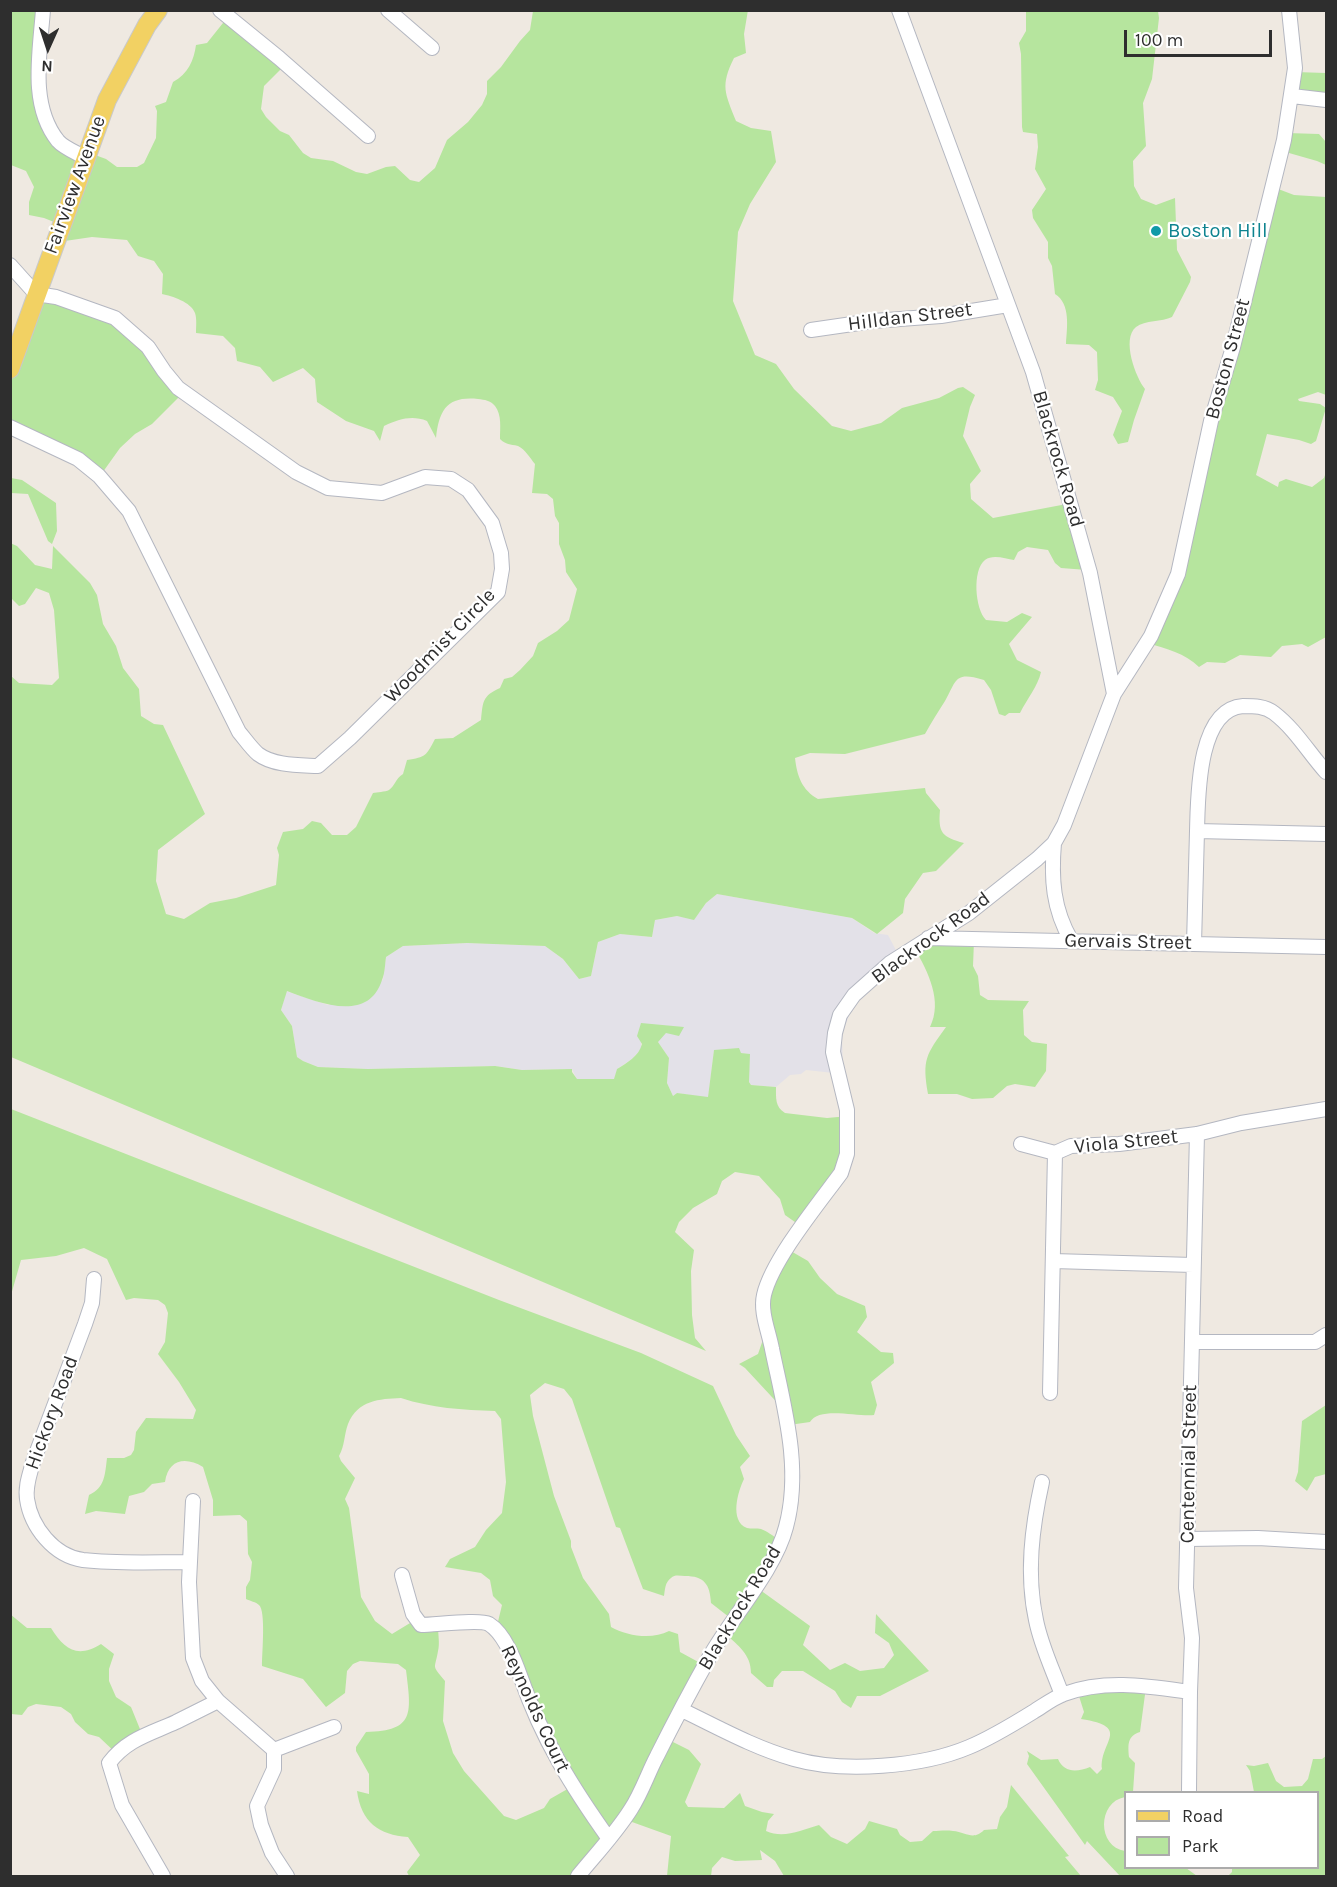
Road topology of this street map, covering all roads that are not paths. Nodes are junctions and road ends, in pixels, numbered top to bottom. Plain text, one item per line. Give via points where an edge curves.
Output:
1 (43, 10) edge
2 (158, 10) edge
3 (220, 10) edge
4 (388, 10) edge
5 (899, 10) edge
6 (1288, 10) edge
7 (432, 48) dead end
8 (1292, 96) junction
9 (1326, 100) edge
10 (368, 136) dead end
11 (86, 158) junction
12 (10, 265) edge
13 (36, 294) junction
14 (1008, 305) junction
15 (812, 330) dead end
16 (10, 369) edge
17 (10, 428) edge
18 (1114, 694) junction
19 (1326, 772) edge
20 (1197, 831) junction
21 (1326, 834) edge
22 (1054, 843) junction
23 (928, 938) junction
24 (1071, 940) junction
25 (1194, 944) junction
26 (1326, 947) edge
27 (1326, 1109) edge
28 (1197, 1134) junction
29 (1021, 1144) dead end
30 (1055, 1153) junction
31 (1053, 1261) junction
32 (1193, 1265) junction
33 (94, 1279) dead end
34 (1326, 1335) edge
35 (1193, 1342) junction
36 (1050, 1393) dead end
37 (1042, 1482) dead end
38 (194, 1501) dead end
39 (1188, 1539) junction
40 (1326, 1542) edge
41 (190, 1562) junction
42 (402, 1575) dead end
43 (1190, 1692) junction
44 (1062, 1695) junction
45 (218, 1701) junction
46 (682, 1710) junction
47 (333, 1727) dead end
48 (274, 1750) junction
49 (1189, 1791) edge
50 (609, 1839) junction
51 (163, 1876) edge
52 (287, 1876) edge
53 (578, 1876) edge

1 - 11 street via 38,89 45,120 59,142
2 - 11 main road, Fairview Avenue via 107,99
3 - 10 street
4 - 7 street
5 - 14 street, Blackrock Road
6 - 8 street, Boston Street via 1295,68
8 - 9 street
8 - 18 street, Boston Street via 1248,288 1211,421 1178,574 1151,636
11 - 13 main road, Fairview Avenue
12 - 13 street
13 - 16 main road, Fairview Avenue
13 - 17 street, Woodmist Circle via 115,318 148,347 178,388 296,472 328,488 382,493 425,477 451,479 468,490 492,523 501,553 498,592 318,766 286,765 258,754 239,732 129,511 99,476 78,459
14 - 15 street, Hilldan Street
14 - 18 street, Blackrock Road via 1039,390 1077,524
18 - 22 street, Blackrock Road
19 - 20 street via 1273,712 1256,706 1238,707 1225,714 1213,729 1203,753
20 - 21 street
20 - 25 street
22 - 23 street, Blackrock Road via 969,913
22 - 24 street via 1055,904
23 - 24 street, Gervais Street
23 - 46 street, Blackrock Road via 890,963 854,995 840,1015 832,1052 847,1110 847,1154 841,1173 771,1274 763,1297 789,1431 792,1468 786,1528
24 - 25 street, Gervais Street
25 - 26 street, Gervais Street
27 - 28 street, Viola Street
28 - 30 street, Viola Street via 1071,1146
28 - 32 street, Centennial Street
29 - 30 street
30 - 31 street, Viola Street
31 - 32 street
31 - 36 street, Viola Street
32 - 35 street, Centennial Street
33 - 41 street, Hickory Road via 85,1324 33,1462 27,1498 32,1518 56,1549 81,1560
34 - 35 street via 1315,1342
35 - 39 street, Centennial Street
37 - 44 street via 1032,1535 1031,1575 1036,1620
38 - 41 street
39 - 40 street
39 - 43 street, Centennial Street
41 - 45 street via 193,1659 202,1681
42 - 50 street, Reynolds Court via 413,1614 421,1625 475,1621 486,1622 497,1630 516,1664 533,1714 549,1744 577,1794
43 - 44 street via 1136,1684 1096,1685
43 - 49 street, Centennial Street
44 - 46 street via 968,1747 890,1766 840,1766 796,1760 752,1744
45 - 48 street
45 - 51 street via 142,1735 109,1763 122,1804
46 - 50 street, Blackrock Road via 638,1797
47 - 48 street
48 - 52 street via 274,1769 257,1806 272,1853
50 - 53 street, Blackrock Road

